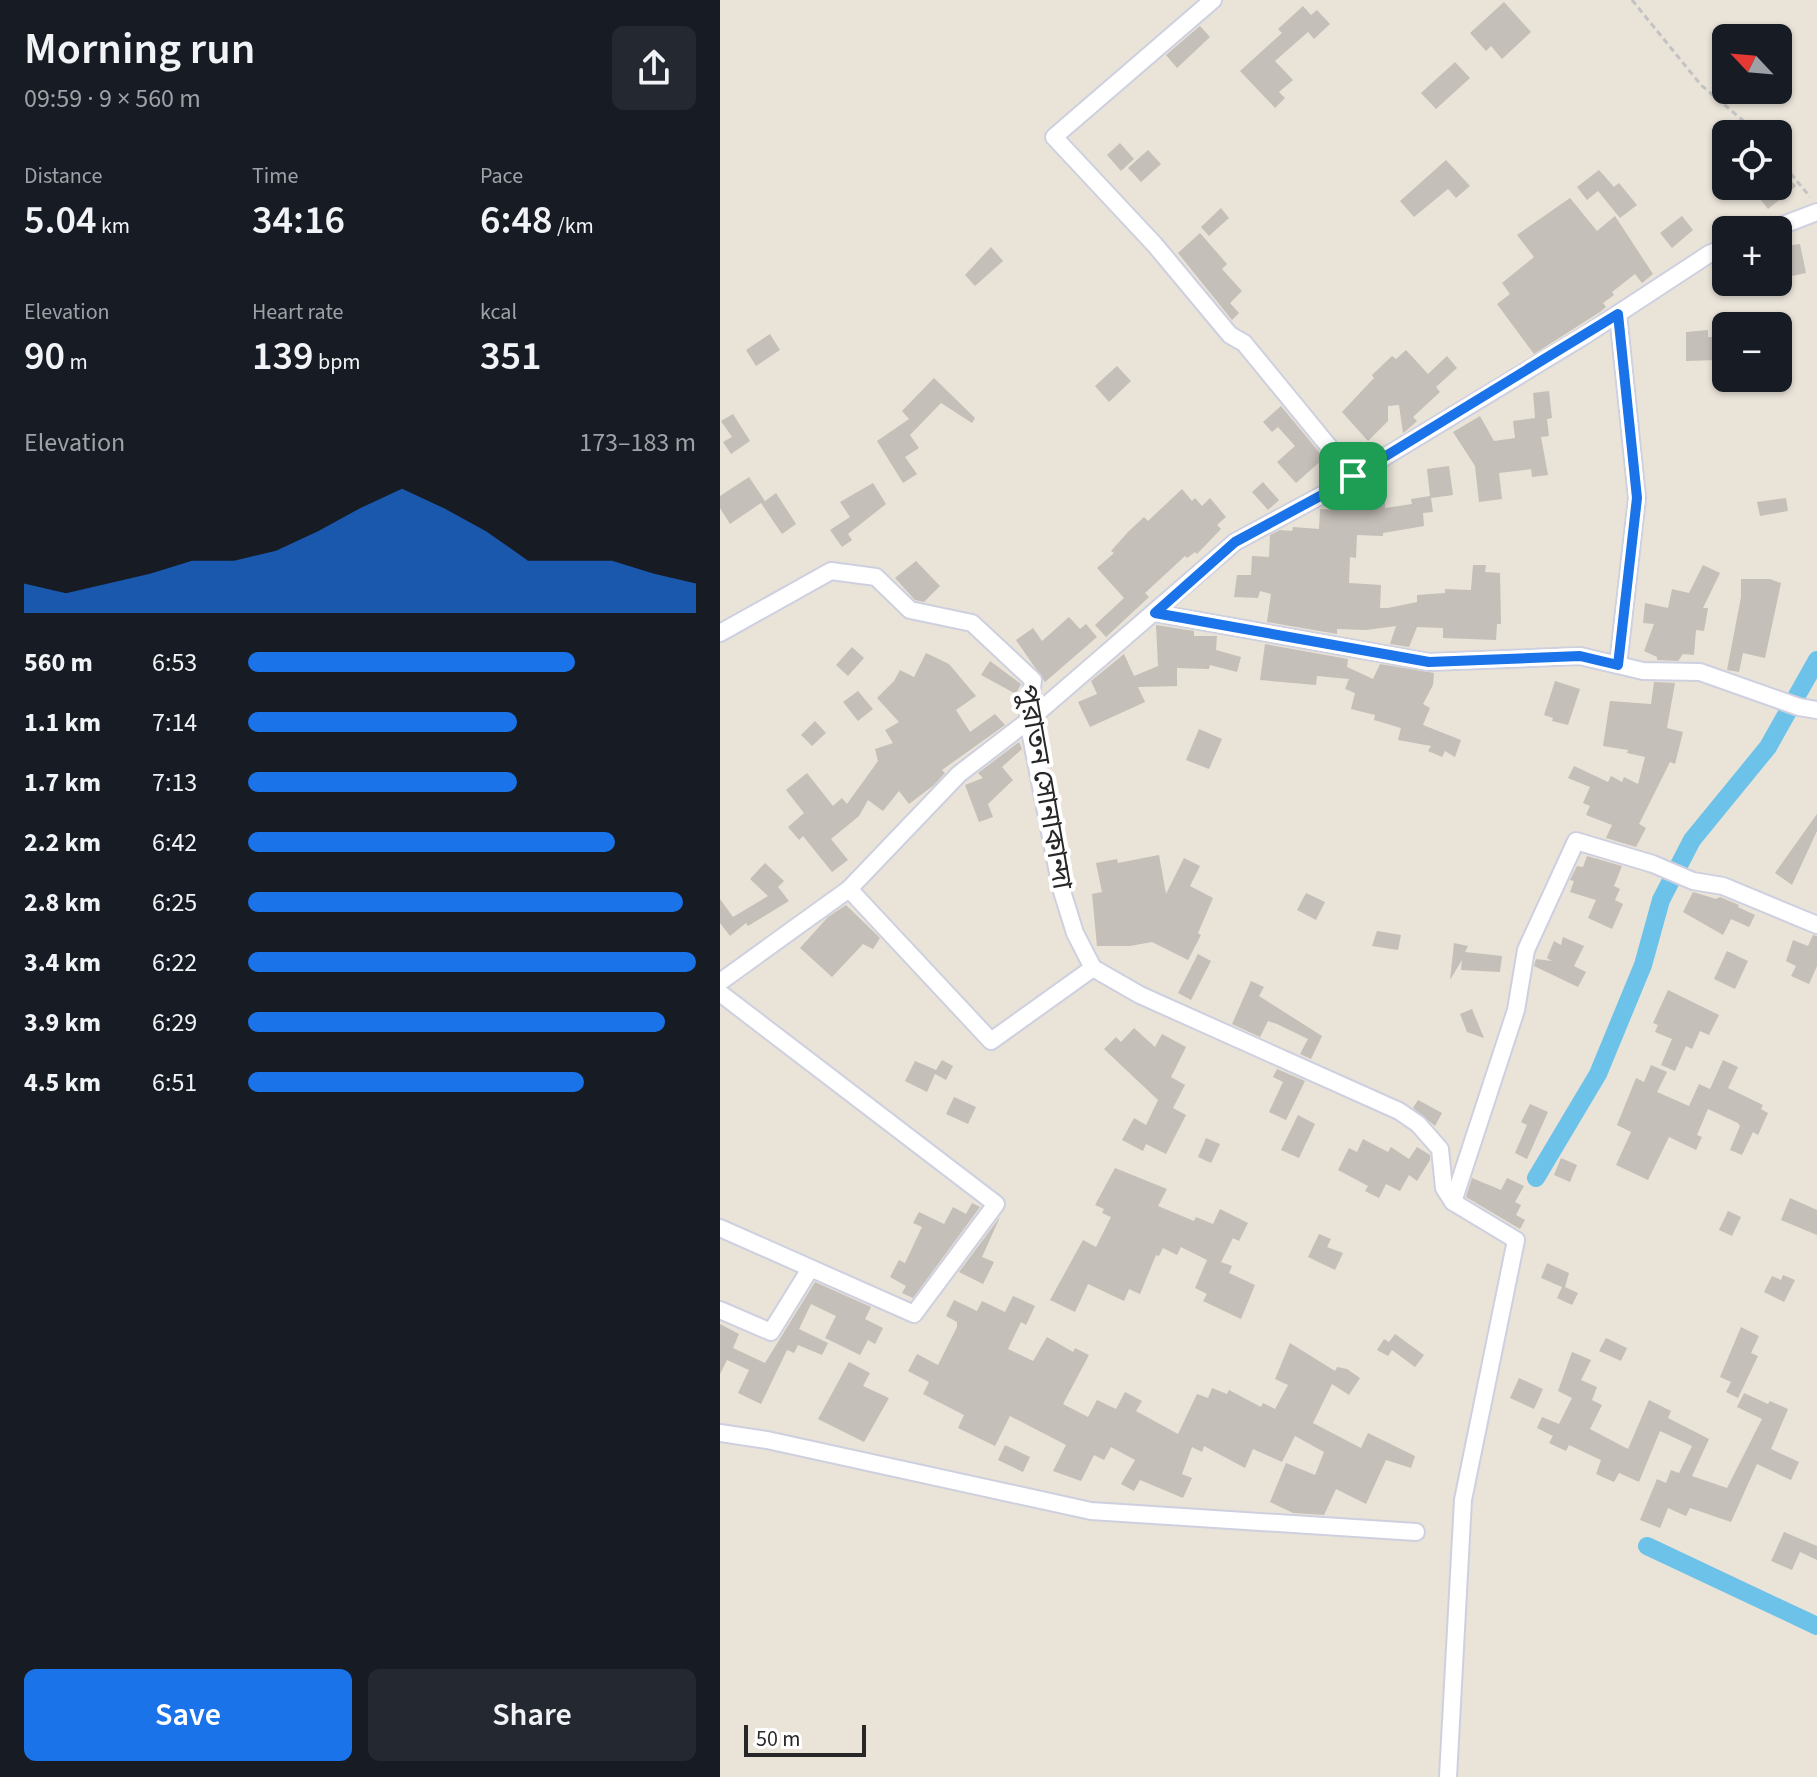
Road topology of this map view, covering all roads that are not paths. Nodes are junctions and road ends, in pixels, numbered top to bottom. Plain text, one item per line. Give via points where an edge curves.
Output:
1 (1213, 0) edge
2 (1817, 209) edge
3 (1792, 220) edge
4 (1712, 253) edge
5 (1618, 314) junction
6 (1353, 476) junction
7 (1155, 613) junction
8 (720, 633) edge
9 (1618, 665) junction
10 (1817, 710) edge
11 (1028, 721) junction
12 (849, 889) junction
13 (1817, 925) edge
14 (1093, 968) junction
15 (720, 982) edge
16 (720, 993) edge
17 (1453, 1202) junction
18 (720, 1228) edge
19 (810, 1269) junction
20 (720, 1310) edge
21 (720, 1433) edge
22 (1416, 1532) dead end
23 (1448, 1777) edge

1 - 6 street via 1054,137 1230,335 1244,343
2 - 3 street
4 - 5 street
5 - 6 street
5 - 9 street via 1637,498
6 - 7 street via 1235,542
7 - 9 street via 1429,662 1580,656
7 - 11 street
8 - 11 street, পুরাতন সোনাকান্দা via 831,571 876,577 910,610 972,623 1033,680
9 - 10 street via 1700,672
11 - 12 street via 959,774
11 - 14 street, পুরাতন সোনাকান্দা via 1061,888
12 - 14 street via 991,1041
12 - 15 street
13 - 17 street via 1723,886 1693,881 1576,841 1526,950 1516,1010
14 - 17 street via 1140,995 1399,1111 1440,1149 1444,1188
16 - 19 street via 996,1204 914,1314
17 - 23 street via 1516,1240 1463,1500
18 - 19 street
19 - 20 street via 771,1332
21 - 22 street via 1091,1511

